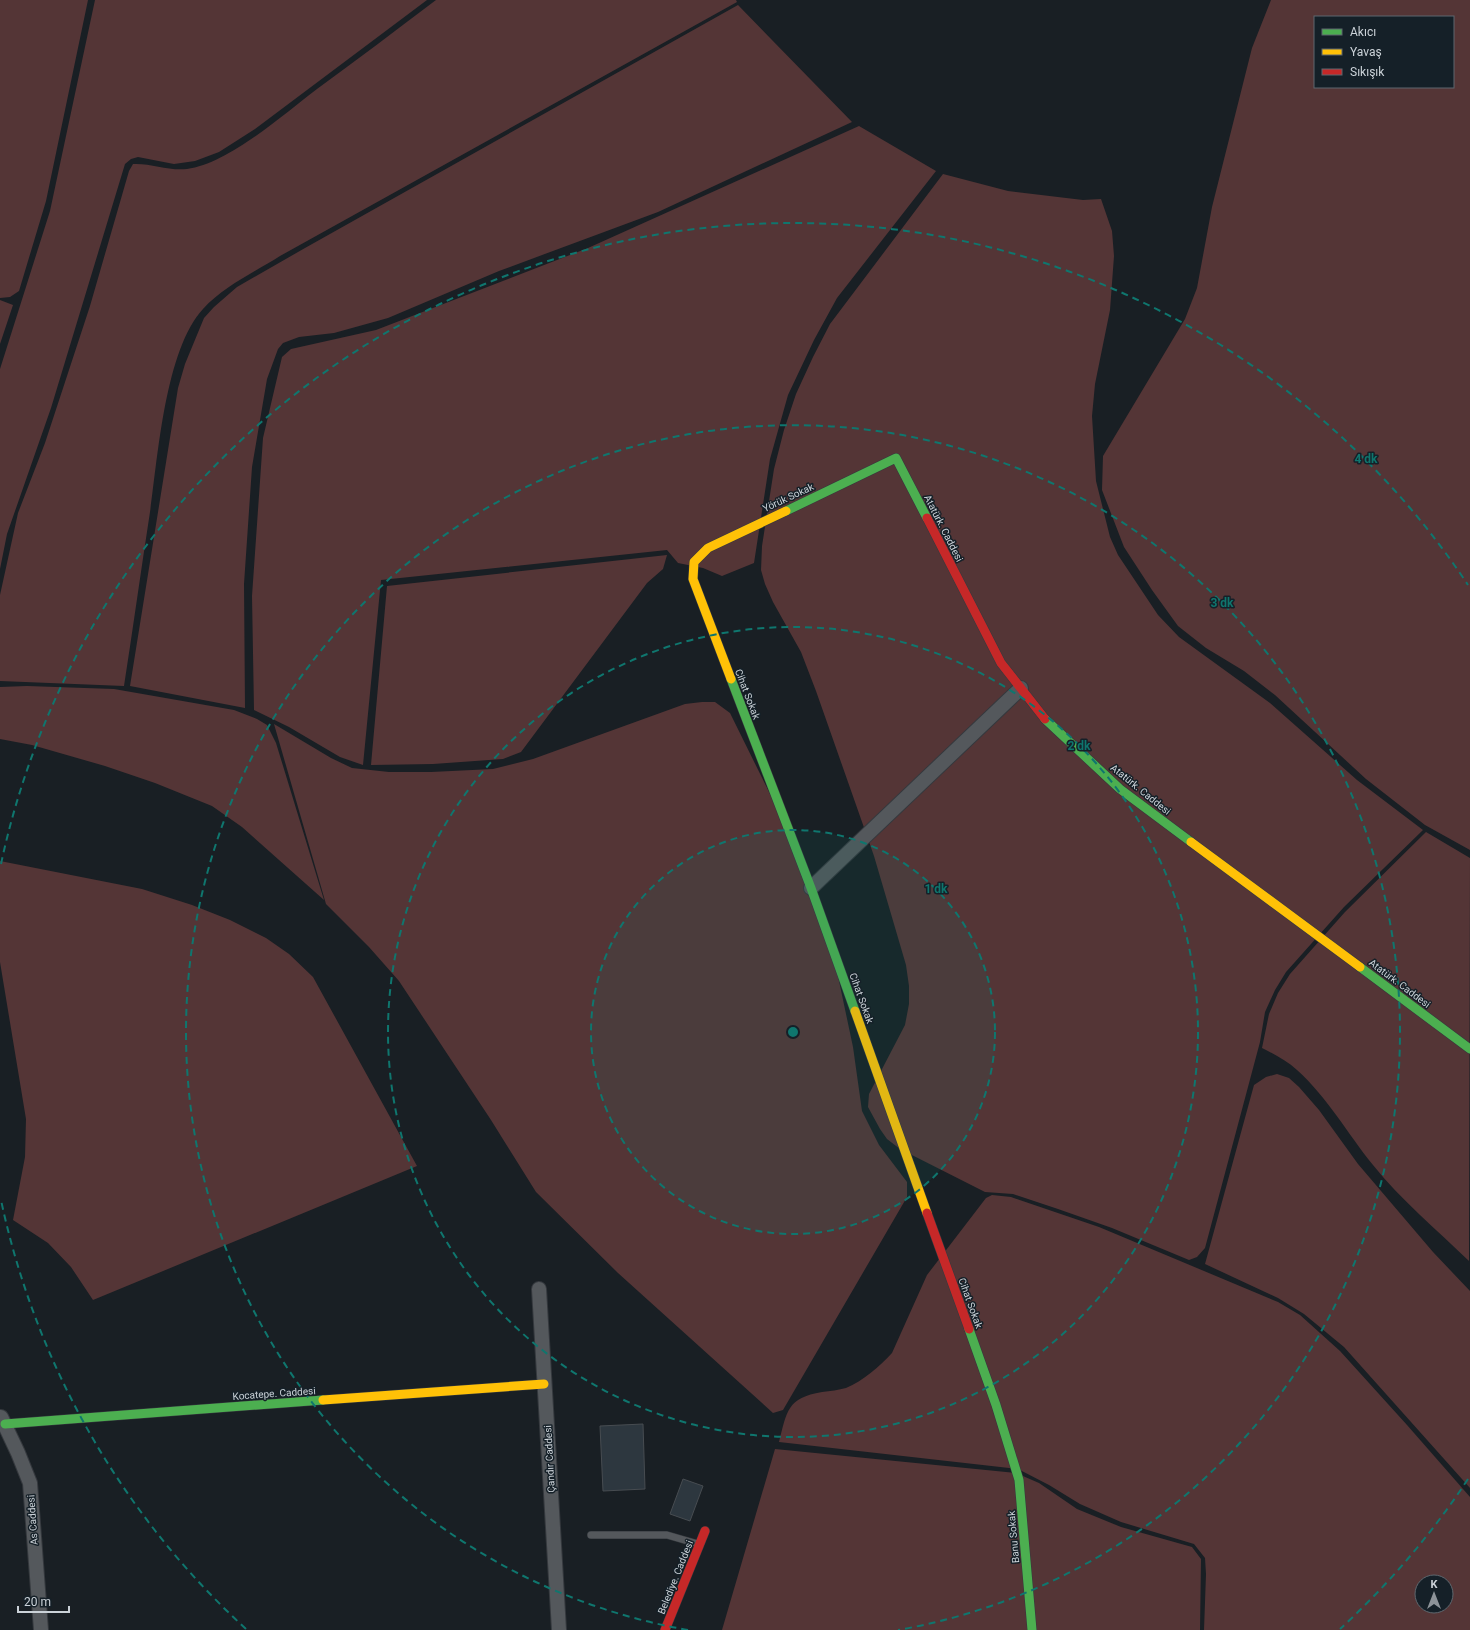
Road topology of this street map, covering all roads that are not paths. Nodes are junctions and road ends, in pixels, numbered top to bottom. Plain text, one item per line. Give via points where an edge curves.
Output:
1 (896, 458) joint
2 (694, 562) joint
3 (1021, 688) junction
4 (811, 888) junction
5 (1470, 1049) edge
6 (538, 1289) dead end
7 (544, 1384) junction
8 (3, 1420) edge
9 (1007, 1443) joint
10 (705, 1532) dead end
11 (591, 1535) dead end
12 (700, 1544) junction
13 (41, 1630) edge
14 (559, 1630) edge
15 (665, 1630) edge
16 (1032, 1630) edge

1 - 2 street, Yörük Sokak via 708,548
1 - 3 street, Atatürk. Caddesi via 1001,662
2 - 4 street, Cihat Sokak via 693,579
3 - 4 street
3 - 5 street, Atatürk. Caddesi via 1048,722 1120,789
4 - 9 street, Cihat Sokak via 996,1405
6 - 7 street, Çandır Caddesi
7 - 8 street, Kocatepe. Caddesi
7 - 14 street, Çandır Caddesi
8 - 13 street, As Caddesi via 30,1483
9 - 16 street, Banu Sokak via 1018,1480
10 - 12 street, Belediye. Caddesi
11 - 12 lane via 667,1535
12 - 15 street, Belediye. Caddesi

